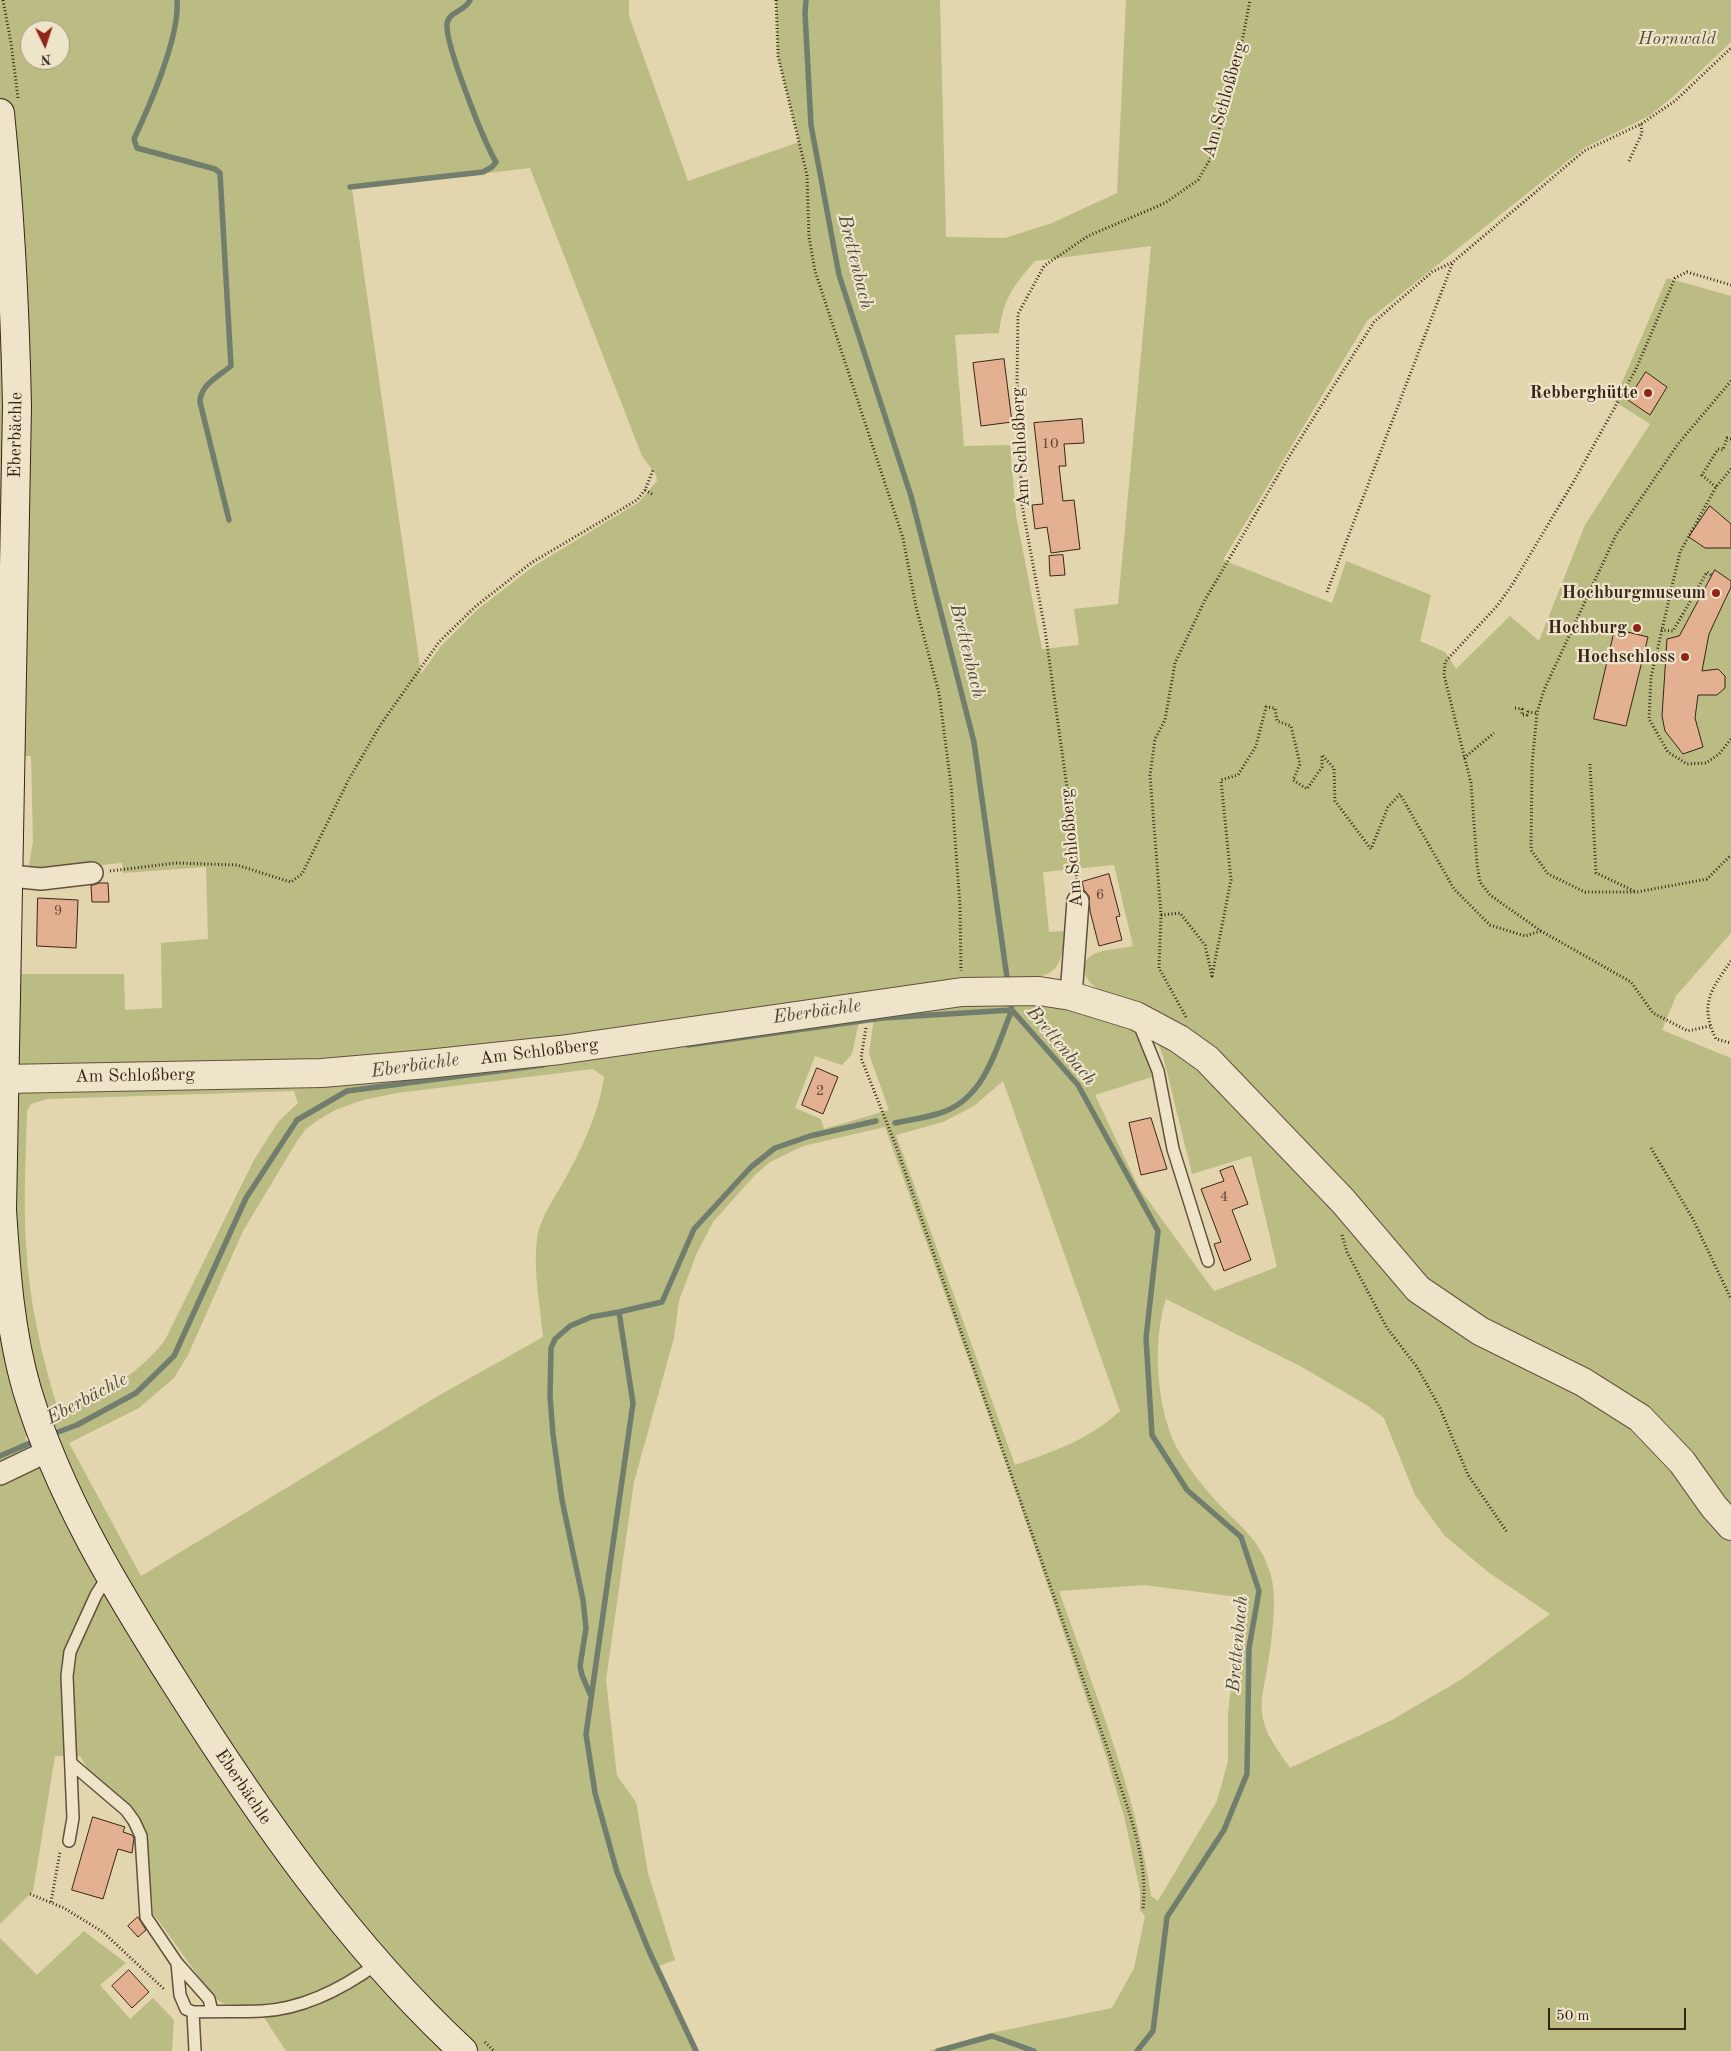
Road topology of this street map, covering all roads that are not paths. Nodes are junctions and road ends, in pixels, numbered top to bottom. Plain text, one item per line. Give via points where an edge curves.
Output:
1 (0, 113) edge
2 (92, 873) road end
3 (4, 876) edge
4 (1078, 901) road end
5 (1071, 996) junction
6 (1136, 1016) junction
7 (3, 1078) junction
8 (1208, 1261) dead end
9 (45, 1442) junction
10 (0, 1474) edge
11 (1731, 1526) edge
12 (110, 1574) junction
13 (72, 1764) junction
14 (69, 1842) road end
15 (177, 1963) junction
16 (378, 1963) junction
17 (212, 2011) junction
18 (193, 2012) junction
19 (472, 2045) edge
20 (195, 2051) edge

1 - 3 main road, Eberbächle via 14,295 17,406
2 - 3 street via 41,879
3 - 7 main road, Eberbächle
4 - 5 street, Am Schloßberg
5 - 6 main road, Am Schloßberg
5 - 7 main road, Am Schloßberg via 1039,991 952,993 585,1047 322,1073
6 - 8 lane via 1158,1071 1173,1149
6 - 11 main road, Am Schloßberg via 1179,1039 1207,1060 1348,1206 1418,1289 1480,1331 1584,1382 1640,1418 1682,1462
7 - 9 main road, Eberbächle via 2,1210 6,1275 17,1348
9 - 10 street
9 - 12 main road, Eberbächle via 69,1500
12 - 13 lane via 96,1595 70,1652 67,1676
12 - 16 main road, Eberbächle via 210,1737 280,1842
13 - 14 lane via 73,1818
13 - 15 lane via 126,1810 134,1821 140,1836 146,1916
15 - 17 lane via 209,1999
15 - 18 lane via 180,1995 186,2009
16 - 17 lane via 353,1981 298,2004 264,2011
16 - 19 main road, Eberbächle
17 - 18 lane
18 - 20 lane

